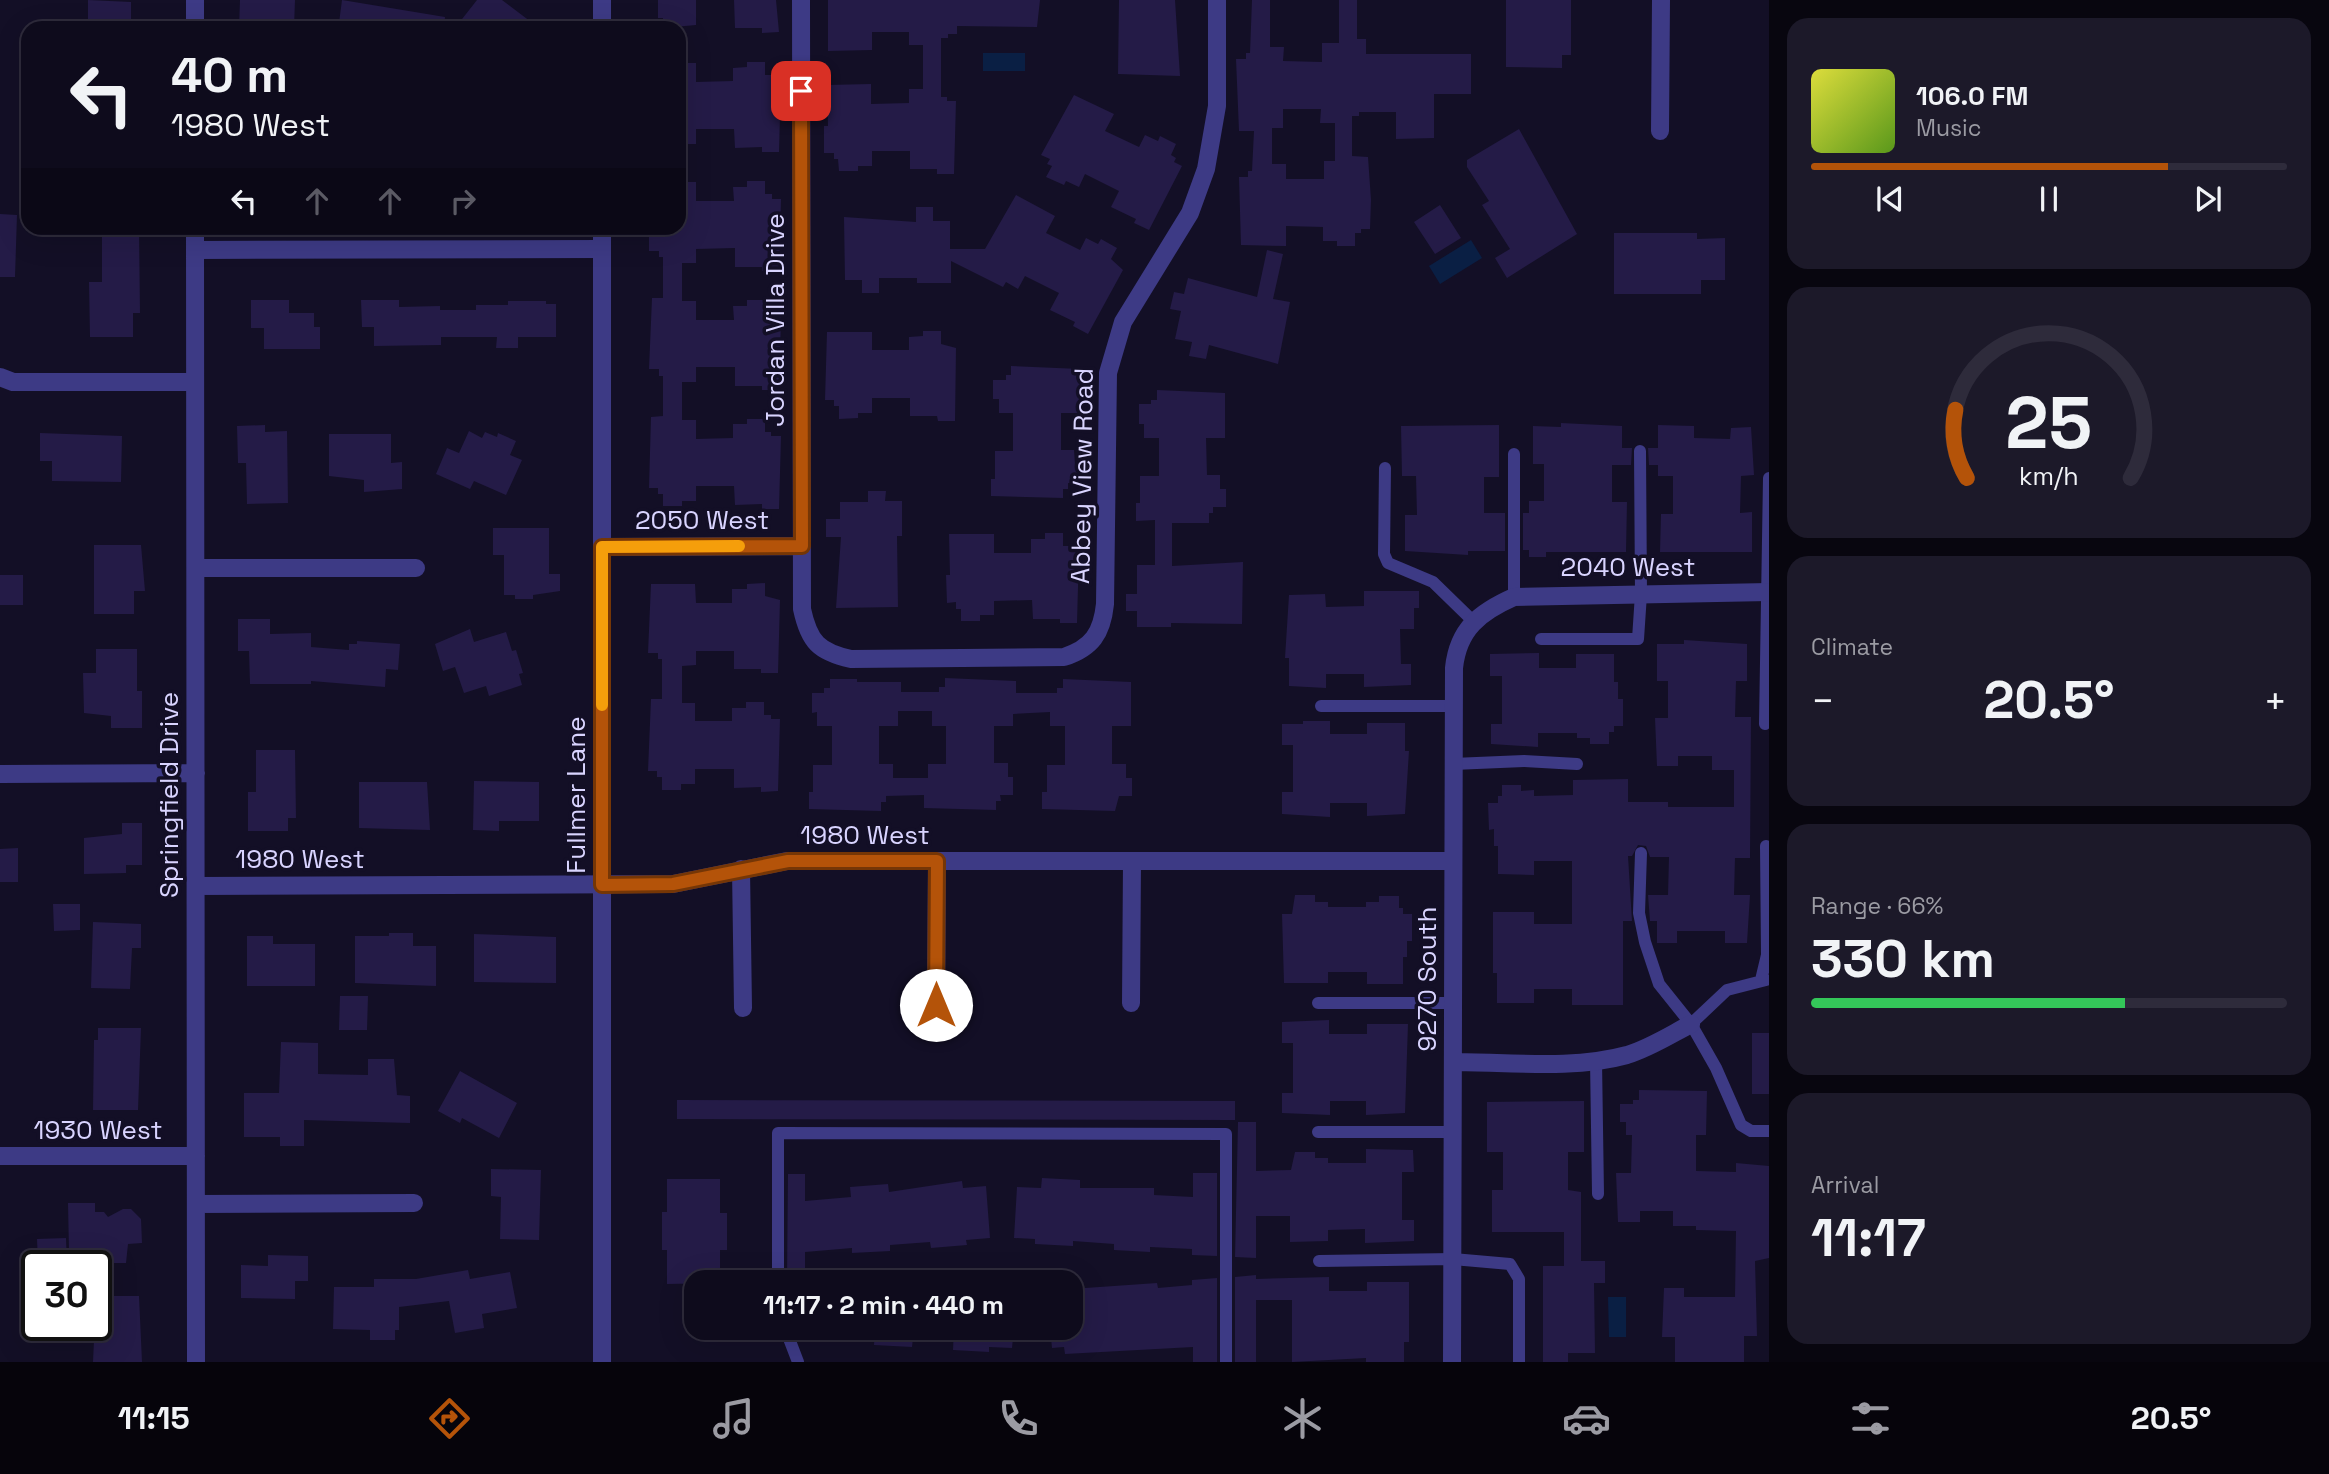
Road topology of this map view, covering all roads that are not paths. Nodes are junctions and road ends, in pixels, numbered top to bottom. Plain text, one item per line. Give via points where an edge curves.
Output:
1 (195, 0) edge
2 (602, 0) edge
3 (801, 0) edge
4 (1217, 0) edge
5 (1661, 0) edge
6 (195, 21) edge
7 (602, 21) edge
8 (1660, 131) dead end
9 (195, 235) edge
10 (602, 235) edge
11 (602, 249) junction
12 (195, 250) junction
13 (0, 377) edge
14 (195, 382) junction
15 (1640, 451) dead end
16 (1514, 454) dead end
17 (1385, 468) dead end
18 (1769, 478) edge
19 (802, 546) junction
20 (602, 547) junction
21 (196, 568) junction
22 (415, 568) dead end
23 (1768, 592) edge
24 (1641, 594) junction
25 (1514, 597) junction
26 (1489, 608) joint
27 (1473, 621) junction
28 (810, 638) joint
29 (1541, 639) dead end
30 (1321, 706) dead end
31 (1453, 706) junction
32 (1765, 724) dead end
33 (1453, 764) junction
34 (1577, 764) dead end
35 (196, 773) junction
36 (0, 774) edge
37 (1766, 846) dead end
38 (1641, 853) dead end
39 (937, 861) junction
40 (1132, 861) junction
41 (1453, 861) junction
42 (741, 869) junction
43 (602, 885) junction
44 (196, 886) junction
45 (1765, 980) edge
46 (1131, 1003) dead end
47 (1318, 1003) dead end
48 (1453, 1003) junction
49 (936, 1005) dead end
50 (743, 1008) dead end
51 (1691, 1024) junction
52 (1596, 1060) junction
53 (1453, 1062) junction
54 (1769, 1131) edge
55 (1318, 1132) dead end
56 (1453, 1132) junction
57 (0, 1156) edge
58 (196, 1156) junction
59 (1598, 1194) dead end
60 (414, 1203) dead end
61 (196, 1204) junction
62 (1453, 1259) junction
63 (1319, 1261) dead end
64 (778, 1270) edge
65 (790, 1340) edge
66 (196, 1362) edge
67 (602, 1362) edge
68 (798, 1362) edge
69 (1226, 1362) edge
70 (1452, 1362) edge
71 (1519, 1362) edge

1 - 6 street
2 - 7 street
3 - 19 street, Jordan Villa Drive
4 - 28 street, Abbey View Road via 1217,106 1206,170 1191,214 1123,322 1108,373 1105,604 1100,632 1091,644 1064,657 851,659 828,652
5 - 8 street
9 - 12 street, Springfield Drive
10 - 11 street, Fullmer Lane
11 - 12 street
11 - 20 street, Fullmer Lane
12 - 14 street, Springfield Drive
13 - 14 street via 13,382
14 - 21 street, Springfield Drive
15 - 24 lane
16 - 25 lane
17 - 27 lane via 1384,554 1388,563 1433,582
18 - 23 lane
19 - 20 street, 2050 West
19 - 28 street, Jordan Villa Drive via 802,609
20 - 43 street, Fullmer Lane
21 - 22 street
21 - 35 street, Springfield Drive
23 - 24 street, 2040 West
23 - 32 lane
24 - 25 street, 2040 West
24 - 29 lane via 1637,639
25 - 26 street, 2040 West
26 - 27 street, 9270 South
27 - 31 street, 9270 South via 1456,652
30 - 31 lane
31 - 33 street, 9270 South
33 - 34 lane
33 - 41 street, 9270 South
35 - 36 street
35 - 44 street, Springfield Drive
37 - 45 lane
38 - 51 lane via 1639,913 1645,943 1660,984
39 - 40 street, 1980 West
39 - 42 street, 1980 West via 788,861
39 - 49 street
40 - 41 street, 1980 West
40 - 46 street
41 - 48 street, 9270 South
42 - 43 street, 1980 West via 673,884
42 - 50 street
43 - 44 street, 1980 West
43 - 67 street, Fullmer Lane
44 - 58 street, Springfield Drive
45 - 51 lane via 1727,990
47 - 48 lane
48 - 53 street, 9270 South
51 - 52 street via 1639,1051
51 - 54 lane via 1741,1125 1751,1131
52 - 53 street
52 - 59 lane
53 - 56 street, 9270 South
55 - 56 lane
56 - 62 street, 9270 South
57 - 58 street, 1930 West
58 - 61 street, Springfield Drive
60 - 61 street
61 - 66 street, Springfield Drive
62 - 63 lane
62 - 70 street, 9270 South
62 - 71 lane via 1510,1264 1519,1279
64 - 69 lane via 778,1133 1226,1134
65 - 68 lane

